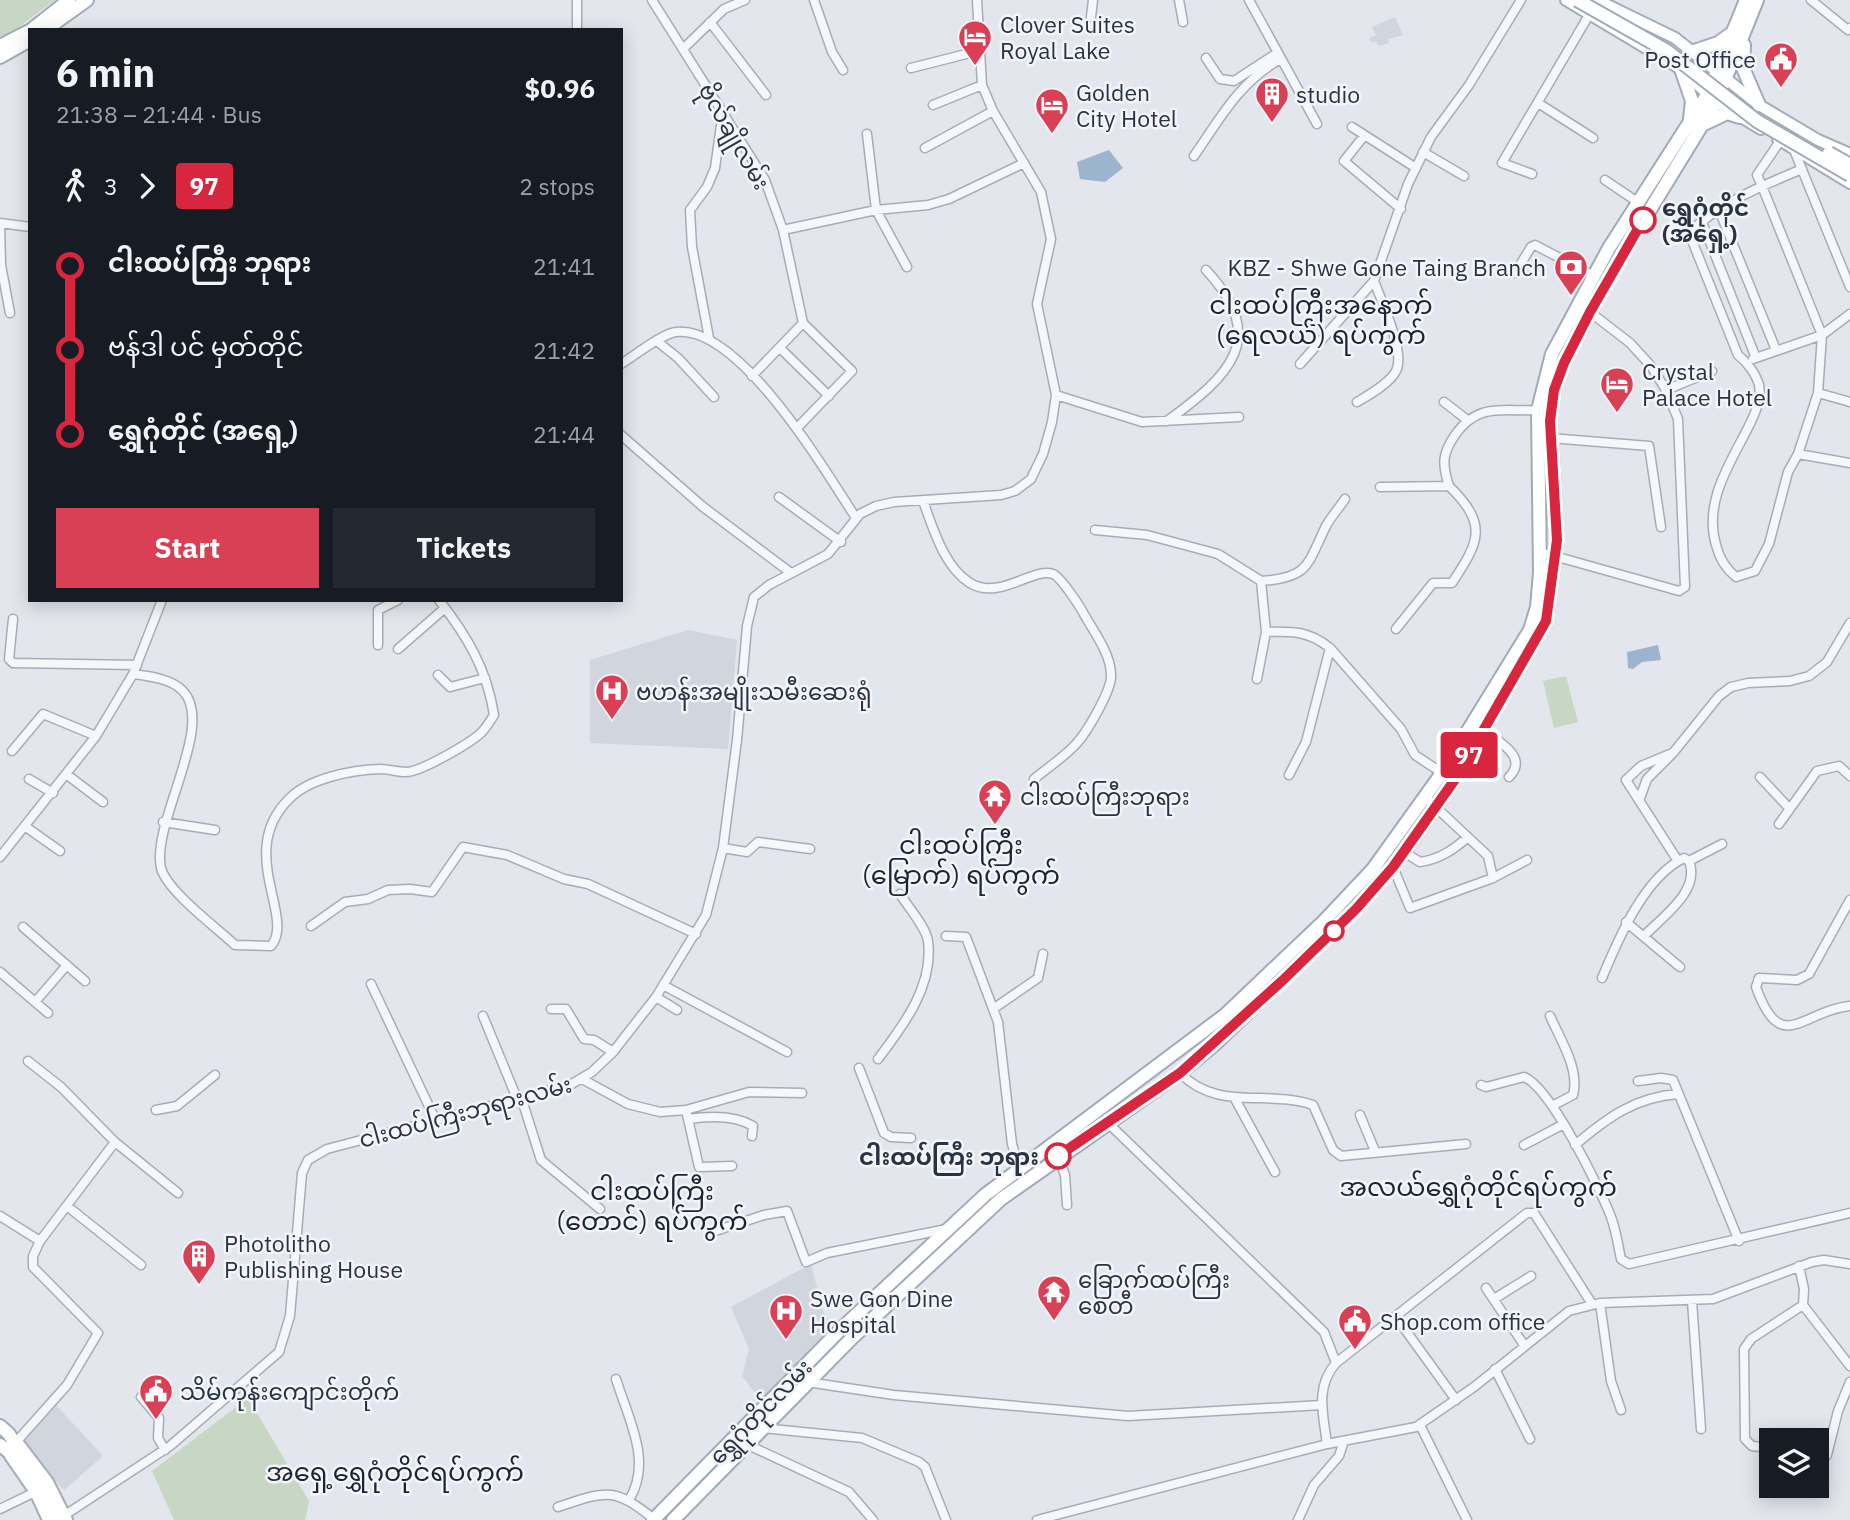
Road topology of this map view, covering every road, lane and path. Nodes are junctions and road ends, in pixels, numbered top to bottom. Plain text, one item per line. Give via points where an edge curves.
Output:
1 (69, 0) edge
2 (87, 0) edge
3 (577, 0) edge
4 (652, 0) edge
5 (745, 0) edge
6 (814, 0) edge
7 (976, 0) edge
8 (1093, 0) edge
9 (1179, 0) edge
10 (1250, 0) edge
11 (1521, 0) edge
12 (1566, 0) edge
13 (1577, 0) edge
14 (1595, 0) edge
15 (1746, 0) edge
16 (1757, 0) edge
17 (1811, 0) edge
18 (1589, 15) junction
19 (1091, 17) dead end
20 (710, 22) junction
21 (1183, 22) dead end
22 (33, 28) edge
23 (48, 28) edge
24 (577, 28) edge
25 (28, 31) edge
26 (1849, 31) edge
27 (1740, 34) junction
28 (28, 41) edge
29 (0, 46) edge
30 (682, 49) junction
31 (978, 51) junction
32 (1693, 51) junction
33 (1278, 56) junction
34 (0, 57) edge
35 (1206, 58) dead end
36 (911, 68) dead end
37 (1681, 69) junction
38 (843, 70) dead end
39 (1723, 74) junction
40 (982, 85) junction
41 (766, 95) dead end
42 (1711, 98) junction
43 (1538, 103) junction
44 (933, 104) dead end
45 (1759, 105) junction
46 (723, 111) junction
47 (993, 111) junction
48 (1740, 117) junction
49 (1317, 124) dead end
50 (1695, 126) junction
51 (1352, 127) dead end
52 (867, 134) dead end
53 (1364, 136) junction
54 (1593, 138) dead end
55 (1780, 141) junction
56 (925, 148) dead end
57 (1794, 150) junction
58 (1423, 152) junction
59 (1850, 154) edge
60 (1194, 156) dead end
61 (1024, 163) junction
62 (1850, 165) edge
63 (1416, 168) junction
64 (1802, 169) junction
65 (1532, 174) dead end
66 (1850, 175) edge
67 (1464, 176) dead end
68 (1605, 180) dead end
69 (1850, 183) edge
70 (1762, 186) junction
71 (1639, 203) junction
72 (1401, 209) junction
73 (876, 210) junction
74 (1719, 210) junction
75 (1702, 222) junction
76 (0, 223) edge
77 (28, 227) edge
78 (783, 230) junction
79 (907, 267) dead end
80 (1206, 270) dead end
81 (1515, 273) dead end
82 (1594, 276) junction
83 (1374, 281) junction
84 (1850, 287) edge
85 (1590, 312) junction
86 (10, 313) dead end
87 (1850, 313) edge
88 (803, 323) junction
89 (1822, 335) junction
90 (709, 338) junction
91 (658, 342) junction
92 (780, 348) junction
93 (1776, 350) junction
94 (1751, 360) junction
95 (623, 364) edge
96 (1300, 364) dead end
97 (1712, 371) dead end
98 (752, 376) junction
99 (1666, 390) junction
100 (1818, 393) junction
101 (1056, 395) junction
102 (829, 396) junction
103 (714, 397) dead end
104 (1357, 402) dead end
105 (1444, 402) dead end
106 (1850, 402) edge
107 (1538, 410) junction
108 (1238, 417) dead end
109 (1466, 419) junction
110 (1167, 421) junction
111 (797, 428) junction
112 (623, 437) edge
113 (1550, 438) junction
114 (1798, 454) junction
115 (1850, 463) edge
116 (1449, 486) junction
117 (1380, 487) dead end
118 (779, 497) dead end
119 (1345, 499) dead end
120 (923, 501) junction
121 (856, 518) junction
122 (1661, 527) dead end
123 (1095, 530) dead end
124 (841, 542) junction
125 (1540, 552) junction
126 (1556, 555) junction
127 (791, 573) junction
128 (1261, 581) junction
129 (161, 602) edge
130 (394, 602) edge
131 (440, 602) edge
132 (445, 608) junction
133 (13, 620) dead end
134 (1850, 622) edge
135 (1396, 629) dead end
136 (1266, 632) junction
137 (378, 645) dead end
138 (1330, 648) junction
139 (398, 649) dead end
140 (135, 669) junction
141 (438, 676) dead end
142 (485, 678) junction
143 (1257, 680) dead end
144 (1484, 730) junction
145 (96, 736) junction
146 (12, 751) dead end
147 (1673, 753) junction
148 (1442, 773) junction
149 (66, 774) junction
150 (1289, 775) dead end
151 (1850, 776) edge
152 (1509, 777) dead end
153 (1760, 777) dead end
154 (29, 779) dead end
155 (1034, 779) dead end
156 (53, 793) junction
157 (1424, 797) junction
158 (1640, 798) junction
159 (103, 802) dead end
160 (1436, 807) junction
161 (1789, 808) junction
162 (163, 822) junction
163 (1779, 824) dead end
164 (26, 827) junction
165 (215, 830) dead end
166 (1468, 837) junction
167 (1722, 844) dead end
168 (723, 848) junction
169 (810, 849) dead end
170 (60, 851) dead end
171 (1404, 852) junction
172 (0, 857) edge
173 (1527, 860) dead end
174 (1678, 861) junction
175 (1689, 861) junction
176 (1393, 867) junction
177 (1493, 878) junction
178 (900, 894) dead end
179 (1850, 901) edge
180 (1626, 922) junction
181 (312, 926) dead end
182 (23, 927) dead end
183 (696, 934) junction
184 (946, 936) dead end
185 (1644, 936) junction
186 (1043, 954) dead end
187 (67, 965) junction
188 (1680, 967) dead end
189 (0, 972) edge
190 (1602, 978) dead end
191 (85, 981) dead end
192 (371, 984) dead end
193 (663, 985) junction
194 (656, 997) junction
195 (35, 1002) junction
196 (1849, 1006) edge
197 (551, 1009) dead end
198 (993, 1009) junction
199 (677, 1010) dead end
200 (48, 1013) dead end
201 (483, 1016) dead end
202 (1550, 1016) dead end
203 (613, 1052) junction
204 (786, 1052) dead end
205 (878, 1059) dead end
206 (28, 1061) dead end
207 (859, 1068) dead end
208 (1180, 1073) junction
209 (215, 1075) dead end
210 (582, 1079) junction
211 (1638, 1081) dead end
212 (1480, 1085) dead end
213 (802, 1093) dead end
214 (1678, 1094) junction
215 (1234, 1097) junction
216 (520, 1100) junction
217 (1552, 1106) junction
218 (156, 1110) dead end
219 (686, 1110) junction
220 (1360, 1115) dead end
221 (688, 1119) junction
222 (436, 1121) junction
223 (1108, 1123) junction
224 (1562, 1125) junction
225 (752, 1136) dead end
226 (911, 1138) dead end
227 (115, 1142) junction
228 (1466, 1144) dead end
229 (1524, 1145) dead end
230 (1575, 1145) junction
231 (1375, 1151) junction
232 (1058, 1156) junction
233 (732, 1166) dead end
234 (1018, 1167) junction
235 (1275, 1172) dead end
236 (1023, 1182) junction
237 (178, 1193) dead end
238 (1067, 1205) dead end
239 (67, 1206) junction
240 (600, 1209) dead end
241 (1850, 1213) edge
242 (0, 1216) edge
243 (950, 1228) junction
244 (712, 1232) dead end
245 (40, 1241) junction
246 (1739, 1241) junction
247 (1850, 1264) edge
248 (141, 1265) dead end
249 (1799, 1266) junction
250 (1531, 1276) dead end
251 (1486, 1287) dead end
252 (1494, 1299) junction
253 (1692, 1301) junction
254 (1596, 1303) junction
255 (1803, 1305) junction
256 (1396, 1317) junction
257 (1524, 1345) junction
258 (1336, 1363) junction
259 (1850, 1366) edge
260 (1495, 1369) junction
261 (615, 1379) dead end
262 (807, 1382) junction
263 (1850, 1382) edge
264 (141, 1397) dead end
265 (1456, 1400) junction
266 (1322, 1405) junction
267 (1621, 1410) dead end
268 (757, 1424) junction
269 (1420, 1425) junction
270 (1701, 1429) dead end
271 (9, 1434) edge
272 (1530, 1439) dead end
273 (741, 1440) junction
274 (1344, 1441) junction
275 (1327, 1444) junction
276 (1, 1446) edge
277 (1759, 1447) edge
278 (1829, 1449) edge
279 (165, 1450) junction
280 (29, 1467) junction
281 (35, 1492) junction
282 (629, 1500) junction
283 (558, 1507) dead end
284 (0, 1508) edge
285 (63, 1518) edge
286 (48, 1520) edge
287 (654, 1520) edge
288 (673, 1520) edge
289 (873, 1520) edge
290 (946, 1520) edge
291 (1037, 1520) edge
292 (1297, 1520) edge
293 (1467, 1520) edge

1 - 22 main road
2 - 23 main road
3 - 24 street
4 - 30 street, ဗိုလ်ချိုလမ်း
5 - 20 street via 724,9
6 - 38 street
7 - 31 street
8 - 19 street
9 - 21 street
10 - 33 street
11 - 58 street
12 - 18 main road
13 - 66 main road, bridge via 1667,51 1757,121
14 - 18 main road
14 - 32 main road
14 - 62 main road, bridge via 1675,47 1762,115
15 - 27 main road, ရွှေဂုံတိုင်လမ်း
16 - 27 main road, ရွှေဂုံတိုင်လမ်း
17 - 26 street
18 - 37 main road
18 - 43 street
20 - 30 street
20 - 41 street
25 - 29 main road
27 - 32 main road
27 - 39 main road, ရွှေဂုံတိုင်လမ်း
27 - 45 main road via 1743,68
28 - 34 main road
30 - 46 street, ဗိုလ်ချိုလမ်း
31 - 36 street
31 - 40 street
32 - 39 main road
33 - 35 street via 1234,80 1220,79
33 - 49 street
33 - 60 street via 1238,92
37 - 42 main road
37 - 50 main road
39 - 42 main road, ရွှေဂုံတိုင်လမ်း
39 - 45 main road
40 - 44 street
40 - 47 street
42 - 48 main road
42 - 50 main road, ရွှေဂုံတိုင်လမ်း
43 - 54 street
43 - 65 street via 1502,163
45 - 59 main road
46 - 78 street, ဗိုလ်ချိုလမ်း via 765,180
46 - 90 street via 715,168 690,210
47 - 56 street
47 - 61 street
48 - 50 main road via 1719,114
48 - 55 main road
50 - 71 main road, ရွှေဂုံတိုင်လမ်း
50 - 85 main road, ရွှေဂုံတိုင်လမ်း
51 - 53 street
52 - 73 street
53 - 63 street
53 - 72 street via 1344,160
55 - 57 main road
55 - 70 street via 1757,175
57 - 64 street
57 - 69 main road
58 - 63 street
58 - 67 street
61 - 73 street via 949,199
61 - 101 street via 1041,192 1050,227 1050,253 1037,304
63 - 72 street
64 - 70 street
64 - 84 street
68 - 71 street
70 - 74 street
70 - 89 street
71 - 82 main road, ရွှေဂုံတိုင်လမ်း
72 - 83 street
73 - 78 street
73 - 79 street
74 - 75 street
74 - 93 street
75 - 94 street
75 - 94 street via 1689,233 1690,238 1738,355
76 - 77 street
76 - 86 street via 1,265
78 - 88 street, ဗိုလ်ချိုလမ်း
80 - 110 street via 1228,293 1236,314 1239,336 1235,356 1197,399
81 - 82 street via 1535,245
82 - 107 main road, ရွှေဂုံတိုင်လမ်း via 1552,354
83 - 96 street
83 - 104 street via 1397,346 1398,368
85 - 99 street via 1630,343
85 - 113 main road, ရွှေဂုံတိုင်လမ်း via 1554,390
87 - 89 street
88 - 92 street
88 - 102 street via 852,371
89 - 93 street
89 - 100 street
90 - 91 street via 677,332
90 - 98 street
91 - 95 street
91 - 103 street
92 - 98 street
92 - 102 street
93 - 94 street
94 - 114 street via 1759,385 1758,402 1720,481 1713,516 1717,548 1735,577 1750,575 1760,566 1781,508 1788,472
97 - 99 street
98 - 111 street
99 - 126 street via 1678,419 1684,591
100 - 106 street
100 - 114 street
101 - 110 street via 1142,422
101 - 120 street via 1043,454 1028,484 1001,495
102 - 111 street
105 - 109 street
107 - 109 street via 1499,409
107 - 125 main road, ရွှေဂုံတိုင်လမ်း
108 - 110 street
109 - 116 street via 1443,452
111 - 121 street
112 - 127 street via 702,506
113 - 122 street via 1649,446
113 - 126 main road, ရွှေဂုံတိုင်လမ်း
114 - 115 street
116 - 117 street
116 - 135 street via 1462,498 1475,522 1474,550 1452,583 1433,583
118 - 124 street
119 - 128 street via 1303,571 1285,579
120 - 121 street via 876,506
120 - 155 street via 942,548 955,570 972,585 995,589 1046,574 1057,577 1083,612 1110,664 1112,678 1077,743
121 - 124 street, ငါးထပ်ကြီးဘုရားလမ်း
123 - 128 street via 1147,535 1218,554
124 - 127 street, ငါးထပ်ကြီးဘုရားလမ်း via 812,565
125 - 126 street
125 - 148 main road, ရွှေဂုံတိုင်လမ်း via 1537,607 1530,629
126 - 144 main road, ရွှေဂုံတိုင်လမ်း via 1546,621
127 - 168 street, ငါးထပ်ကြီးဘုရားလမ်း via 761,591 750,608
128 - 136 street
129 - 140 street
130 - 137 street via 378,610
131 - 132 street
132 - 139 street
132 - 142 street via 472,645
133 - 140 street via 9,659 13,663
134 - 147 street via 1838,646 1816,671 1790,681 1731,687 1702,713
136 - 138 street via 1297,630
136 - 143 street
138 - 148 street via 1401,729 1415,755
138 - 150 street via 1306,742
140 - 145 street
140 - 162 street via 177,686 190,704 188,750
141 - 142 street via 450,687
142 - 162 street via 494,715 481,733 415,770 355,771 303,787 277,810 265,840 270,891 280,928 271,947 235,945 171,885 161,869
144 - 152 street via 1517,760
144 - 160 main road, ရွှေဂုံတိုင်လမ်း
145 - 146 street via 44,714
145 - 149 street
147 - 158 street via 1647,779
147 - 158 street via 1655,758 1628,777 1628,785
148 - 157 main road, ရွှေဂုံတိုင်လမ်း
149 - 156 street
149 - 159 street
151 - 161 street via 1839,766 1823,767
153 - 161 street
154 - 156 street
156 - 164 street
157 - 160 street
157 - 234 main road, ရွှေဂုံတိုင်လမ်း via 1373,869 1225,1015
158 - 174 street
160 - 166 street
160 - 171 main road, ရွှေဂုံတိုင်လမ်း
161 - 163 street
162 - 165 street
164 - 170 street
164 - 172 street
166 - 171 street via 1451,852 1429,860 1420,862
166 - 177 street via 1488,856
167 - 175 street
168 - 169 street via 747,852 758,842
168 - 183 street, ငါးထပ်ကြီးဘုရားလမ်း via 706,915
171 - 176 main road, ရွှေဂုံတိုင်လမ်း
173 - 177 street
174 - 175 street
174 - 180 street
175 - 185 street via 1688,888
176 - 177 street via 1410,908
176 - 208 main road, ရွှေဂုံတိုင်လမ်း via 1292,972
178 - 205 street via 928,940 925,979 906,1021
179 - 196 street via 1809,974 1797,980 1759,978 1756,987 1770,1018 1782,1025 1807,1022 1836,1007
180 - 185 street
180 - 190 street
181 - 183 street via 345,902 388,890 432,892 463,846 508,855 588,884
182 - 187 street
183 - 193 street, ငါးထပ်ကြီးဘုရားလမ်း
184 - 198 street via 966,937
185 - 188 street
186 - 198 street via 1038,978
187 - 191 street
187 - 195 street
189 - 195 street
192 - 222 street
193 - 194 street, ငါးထပ်ကြီးဘုရားလမ်း
193 - 204 street
194 - 199 street
194 - 203 street, ငါးထပ်ကြီးဘုရားလမ်း
195 - 200 street
197 - 203 street via 566,1009 584,1039
198 - 234 street
201 - 216 street
202 - 217 street via 1569,1059 1574,1085 1573,1095
203 - 210 street, ငါးထပ်ကြီးဘုရားလမ်း
206 - 227 street
207 - 226 street via 884,1133
208 - 215 street via 1193,1087
208 - 223 main road, ရွှေဂုံတိုင်လမ်း
209 - 218 street via 177,1106
210 - 216 street, ငါးထပ်ကြီးဘုရားလမ်း
210 - 219 street via 628,1104 660,1112
211 - 214 street via 1672,1080
212 - 217 street via 1524,1077 1540,1088
213 - 219 street via 749,1093
214 - 230 street via 1634,1103 1601,1122
214 - 246 street
215 - 231 street via 1313,1105 1340,1156
215 - 235 street
216 - 222 street, ငါးထပ်ကြီးဘုရားလမ်း
216 - 240 street via 541,1160
217 - 224 street
219 - 221 street
220 - 231 street
221 - 225 street via 712,1115 744,1120 753,1126
221 - 233 street via 699,1167
222 - 279 street, ငါးထပ်ကြီးဘုရားလမ်း via 327,1149 308,1160 302,1174 284,1345
223 - 232 main road, ရွှေဂုံတိုင်လမ်း
223 - 258 street via 1324,1332
224 - 229 street
224 - 230 street
227 - 237 street
227 - 239 street
228 - 231 street
230 - 246 street via 1611,1218 1621,1259 1629,1264
232 - 236 main road, ရွှေဂုံတိုင်လမ်း
232 - 238 street
234 - 236 street
234 - 243 main road, ရွှေဂုံတိုင်လမ်း
236 - 262 main road, ရွှေဂုံတိုင်လမ်း
239 - 245 street
239 - 248 street
241 - 246 street
242 - 245 street
243 - 244 street via 827,1253 806,1262 787,1211
243 - 268 main road, ရွှေဂုံတိုင်လမ်း via 842,1328
245 - 271 street via 33,1267 98,1333 67,1385
247 - 249 street via 1824,1260
249 - 253 street via 1723,1296
249 - 255 street
250 - 252 street
251 - 252 street
252 - 257 street
253 - 254 street
253 - 270 street
254 - 256 street via 1534,1213 1527,1213
254 - 257 street via 1569,1311
254 - 267 street
255 - 259 street
255 - 277 street via 1751,1339 1744,1349 1745,1439
256 - 258 street
256 - 265 street
257 - 260 street
258 - 266 street via 1324,1377
260 - 265 street
260 - 272 street
261 - 282 street via 639,1451 639,1484
262 - 266 street via 894,1395 1129,1416
262 - 268 main road, ရွှေဂုံတိုင်လမ်း
263 - 278 street
264 - 279 street via 159,1419 158,1438
265 - 269 street
266 - 275 street
268 - 273 main road, ရွှေဂုံတိုင်လမ်း
268 - 290 street via 862,1438 919,1462
269 - 274 street
269 - 293 street
271 - 280 main road
271 - 285 main road via 40,1470
273 - 287 main road, ရွှေဂုံတိုင်လမ်း
273 - 288 main road, ရွှေဂုံတိုင်လမ်း
273 - 289 street via 849,1492
274 - 275 street
274 - 292 street
275 - 291 street
276 - 280 main road
276 - 281 main road
279 - 285 street, ငါးထပ်ကြီးဘုရားလမ်း
280 - 285 main road
281 - 284 street
281 - 286 main road
282 - 283 street via 599,1494
282 - 287 street

